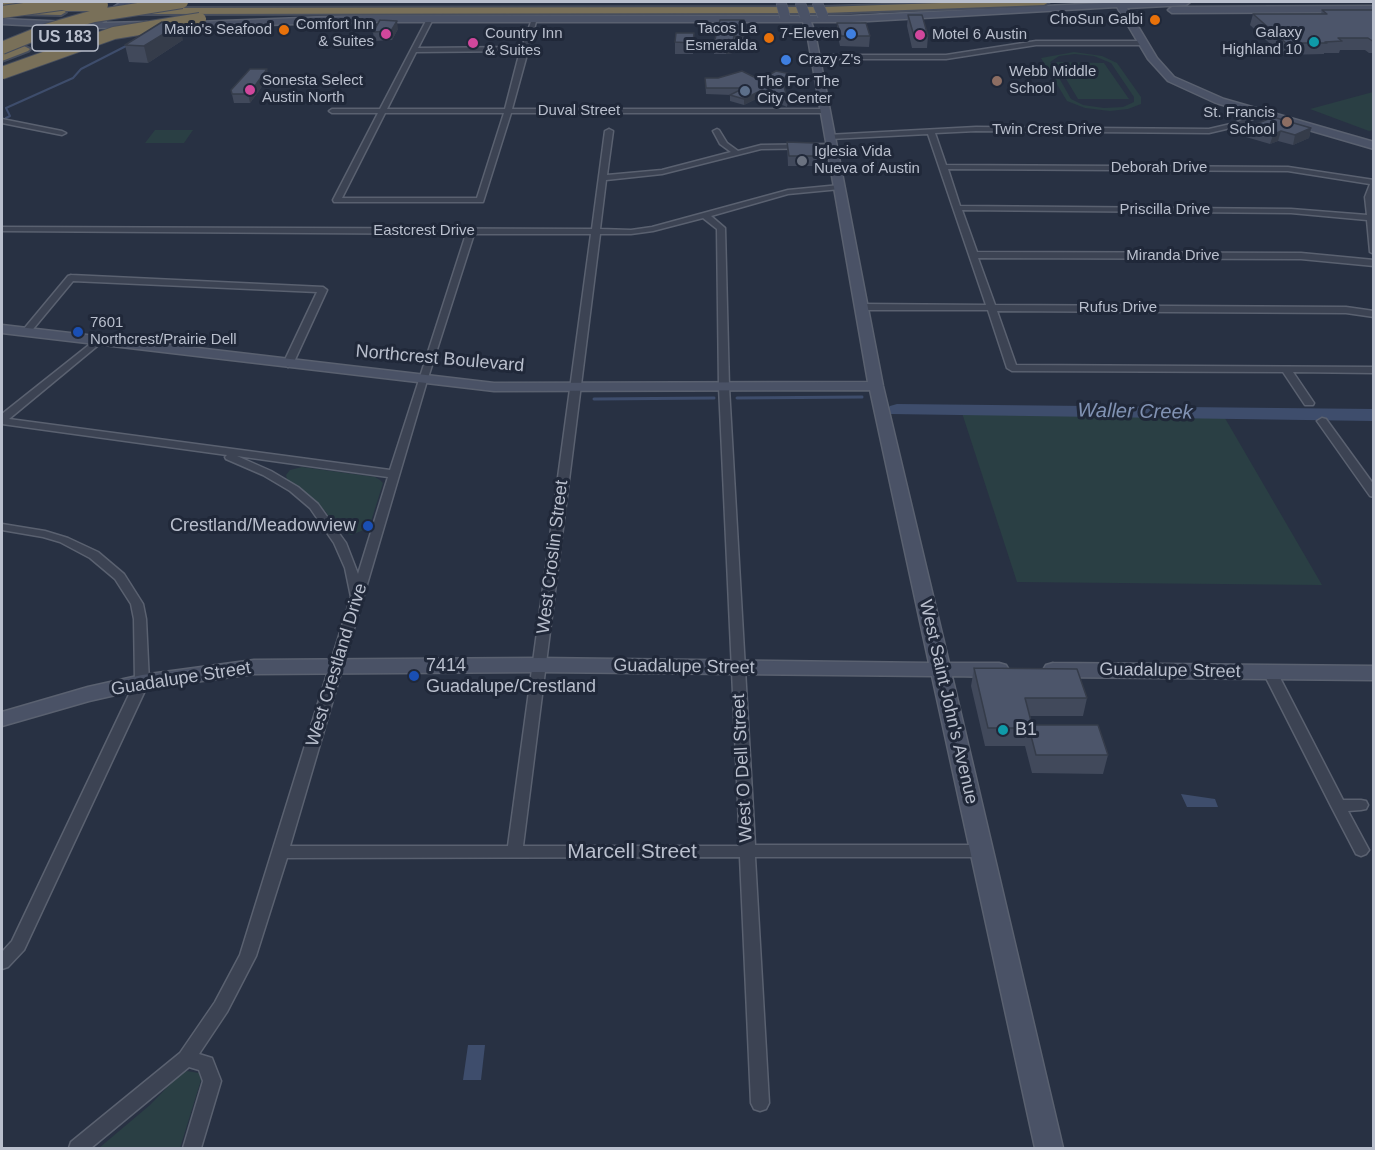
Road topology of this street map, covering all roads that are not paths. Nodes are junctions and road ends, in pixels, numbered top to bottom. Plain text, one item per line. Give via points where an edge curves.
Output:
1 (97, 2) edge
2 (106, 2) edge
3 (124, 2) edge
4 (182, 2) edge
5 (490, 2) edge
6 (502, 2) edge
7 (592, 2) edge
8 (781, 2) edge
9 (800, 2) edge
10 (817, 2) edge
11 (864, 2) edge
12 (905, 2) edge
13 (925, 2) edge
14 (946, 2) edge
15 (1160, 2) edge
16 (1186, 2) edge
17 (2, 5) edge
18 (333, 5) junction
19 (1047, 5) edge
20 (137, 6) edge
21 (85, 7) edge
22 (65, 8) edge
23 (1122, 8) junction
24 (1374, 9) edge
25 (448, 11) junction
26 (1105, 12) junction
27 (2, 13) edge
28 (828, 17) junction
29 (780, 18) junction
30 (805, 18) junction
31 (430, 19) junction
32 (536, 19) junction
33 (334, 20) junction
34 (2, 22) edge
35 (19, 23) junction
36 (1132, 25) junction
37 (61, 26) junction
38 (92, 26) junction
39 (138, 26) junction
40 (30, 38) junction
41 (68, 43) junction
42 (1143, 43) junction
43 (2, 49) edge
44 (524, 49) junction
45 (415, 50) junction
46 (815, 57) junction
47 (2, 58) edge
48 (2, 66) edge
49 (2, 74) edge
50 (332, 111) dead end
51 (384, 111) junction
52 (508, 111) junction
53 (825, 111) junction
54 (1260, 114) junction
55 (2, 121) edge
56 (2, 128) edge
57 (609, 131) dead end
58 (717, 131) dead end
59 (931, 132) junction
60 (831, 142) junction
61 (1374, 146) edge
62 (737, 153) junction
63 (943, 167) junction
64 (604, 178) junction
65 (1374, 183) edge
66 (840, 187) junction
67 (957, 208) junction
68 (705, 215) junction
69 (1373, 218) edge
70 (2, 229) edge
71 (471, 231) junction
72 (596, 232) junction
73 (1374, 252) edge
74 (973, 255) junction
75 (1374, 263) edge
76 (862, 307) junction
77 (990, 307) junction
78 (1374, 314) edge
79 (2, 329) edge
80 (26, 332) junction
81 (99, 340) junction
82 (288, 364) junction
83 (1286, 370) junction
84 (1374, 370) edge
85 (423, 378) junction
86 (876, 386) junction
87 (575, 387) junction
88 (724, 387) junction
89 (1309, 403) dead end
90 (2, 420) edge
91 (1322, 421) dead end
92 (206, 448) junction
93 (393, 474) junction
94 (1374, 494) edge
95 (2, 527) edge
96 (358, 597) junction
97 (337, 665) junction
98 (539, 665) junction
99 (738, 668) junction
100 (940, 670) junction
101 (1270, 672) junction
102 (1374, 673) edge
103 (142, 682) junction
104 (2, 720) edge
105 (1361, 805) dead end
106 (1338, 806) junction
107 (1361, 850) dead end
108 (983, 851) junction
109 (281, 852) junction
110 (515, 852) junction
111 (747, 852) junction
112 (2, 962) edge
113 (186, 1058) junction
114 (760, 1103) dead end
115 (78, 1149) edge
116 (192, 1149) edge
117 (1049, 1149) edge

1 - 37 street
2 - 47 highway, US 183, bridge via 64,29
3 - 38 street
3 - 48 highway, US 183, bridge via 81,30
4 - 43 highway, bridge via 94,15
5 - 18 highway
6 - 7 highway
7 - 11 highway
8 - 29 street, bridge via 786,16
9 - 30 street, West Saint John's Avenue, bridge
10 - 28 street, bridge
12 - 13 highway
13 - 14 highway
13 - 18 highway via 735,6
15 - 23 street
16 - 23 street
17 - 22 highway
18 - 20 highway
19 - 23 street
19 - 25 highway via 854,10
19 - 26 street
19 - 28 street
20 - 21 highway, bridge
20 - 22 highway, bridge
20 - 25 highway
20 - 39 street via 117,18
21 - 22 highway
21 - 35 street via 68,16
22 - 27 highway
22 - 27 highway, bridge
23 - 24 street
23 - 26 street
23 - 33 street via 842,15 444,15
23 - 36 street
25 - 49 highway, bridge via 200,19 160,24 114,33
26 - 36 street
28 - 30 street
29 - 30 street
29 - 32 street
30 - 46 street, West Saint John's Avenue via 812,33
31 - 32 street
31 - 33 street
31 - 45 street
32 - 44 street
33 - 39 street
34 - 35 street
35 - 37 street
35 - 40 street via 32,30
36 - 42 street
37 - 38 street
37 - 40 street
38 - 39 street
38 - 41 street
39 - 41 street via 90,32
40 - 43 street
41 - 49 street
42 - 46 street via 1036,43 946,57
42 - 54 street via 1166,74 1182,85
44 - 45 street
44 - 52 street
45 - 51 street
46 - 53 street, West Saint John's Avenue
50 - 51 street, Duval Street
51 - 52 street, Duval Street
51 - 52 street via 337,200 480,200
52 - 53 street, Duval Street
53 - 60 street, West Saint John's Avenue
54 - 59 street, Twin Crest Drive via 1237,125 1209,131
54 - 61 street
55 - 56 street via 58,135
57 - 64 street, West Croslin Street
58 - 62 street via 724,144
59 - 60 street, Twin Crest Drive
59 - 63 street
60 - 62 street, Twin Crest Drive via 769,146
60 - 66 street, West Saint John's Avenue
62 - 64 street, Twin Crest Drive via 645,175
63 - 65 street, Deborah Drive via 1288,169
63 - 67 street
64 - 72 street, West Croslin Street
65 - 69 street via 1369,197
66 - 68 street, Eastcrest Drive via 788,192
66 - 76 street, West Saint John's Avenue
67 - 69 street, Priscilla Drive via 1291,211
67 - 74 street
68 - 72 street, Eastcrest Drive via 646,231
68 - 88 street, West O Dell Street via 721,228
69 - 73 street
70 - 71 street, Eastcrest Drive
71 - 72 street, Eastcrest Drive
71 - 85 street, West Crestland Drive
72 - 87 street, West Croslin Street
74 - 75 street, Miranda Drive via 1301,256
74 - 77 street
76 - 77 street, Rufus Drive
76 - 86 street, West Saint John's Avenue
77 - 78 street, Rufus Drive via 1346,309
77 - 83 street via 1012,368
79 - 80 street, Northcrest Boulevard
80 - 81 street, Northcrest Boulevard
80 - 82 street via 70,278 323,290
81 - 82 street, Northcrest Boulevard
81 - 90 street
82 - 85 street, Northcrest Boulevard
83 - 84 street
83 - 89 street
85 - 87 street, Northcrest Boulevard via 494,387
85 - 93 street, West Crestland Drive
86 - 88 street, Northcrest Boulevard
86 - 100 street, West Saint John's Avenue
87 - 88 street, Northcrest Boulevard
87 - 98 street, West Croslin Street
88 - 99 street, West O Dell Street
90 - 92 street
91 - 94 street
92 - 93 street
92 - 96 street via 267,473 314,506 340,543
93 - 96 street, West Crestland Drive
95 - 103 street via 64,540 94,555 120,577 137,604
96 - 97 street, West Crestland Drive
97 - 98 street, Guadalupe Street
97 - 103 street, Guadalupe Street via 231,669
97 - 109 street, West Crestland Drive
98 - 99 street, Guadalupe Street
98 - 110 street, West Croslin Street
99 - 100 street, Guadalupe Street
99 - 111 street, West O Dell Street
100 - 101 street, Guadalupe Street
100 - 108 street, West Saint John's Avenue
101 - 102 street, Guadalupe Street
101 - 106 street
103 - 104 street, Guadalupe Street
103 - 112 street via 18,945
105 - 106 street
106 - 107 street
108 - 111 street, Marcell Street
108 - 117 street, West Saint John's Avenue
109 - 110 street, Marcell Street
109 - 113 street, West Crestland Drive via 248,956 221,1007
110 - 111 street, Marcell Street
111 - 114 street, West O Dell Street
113 - 115 street, West Crestland Drive
113 - 116 street via 206,1064 212,1081

